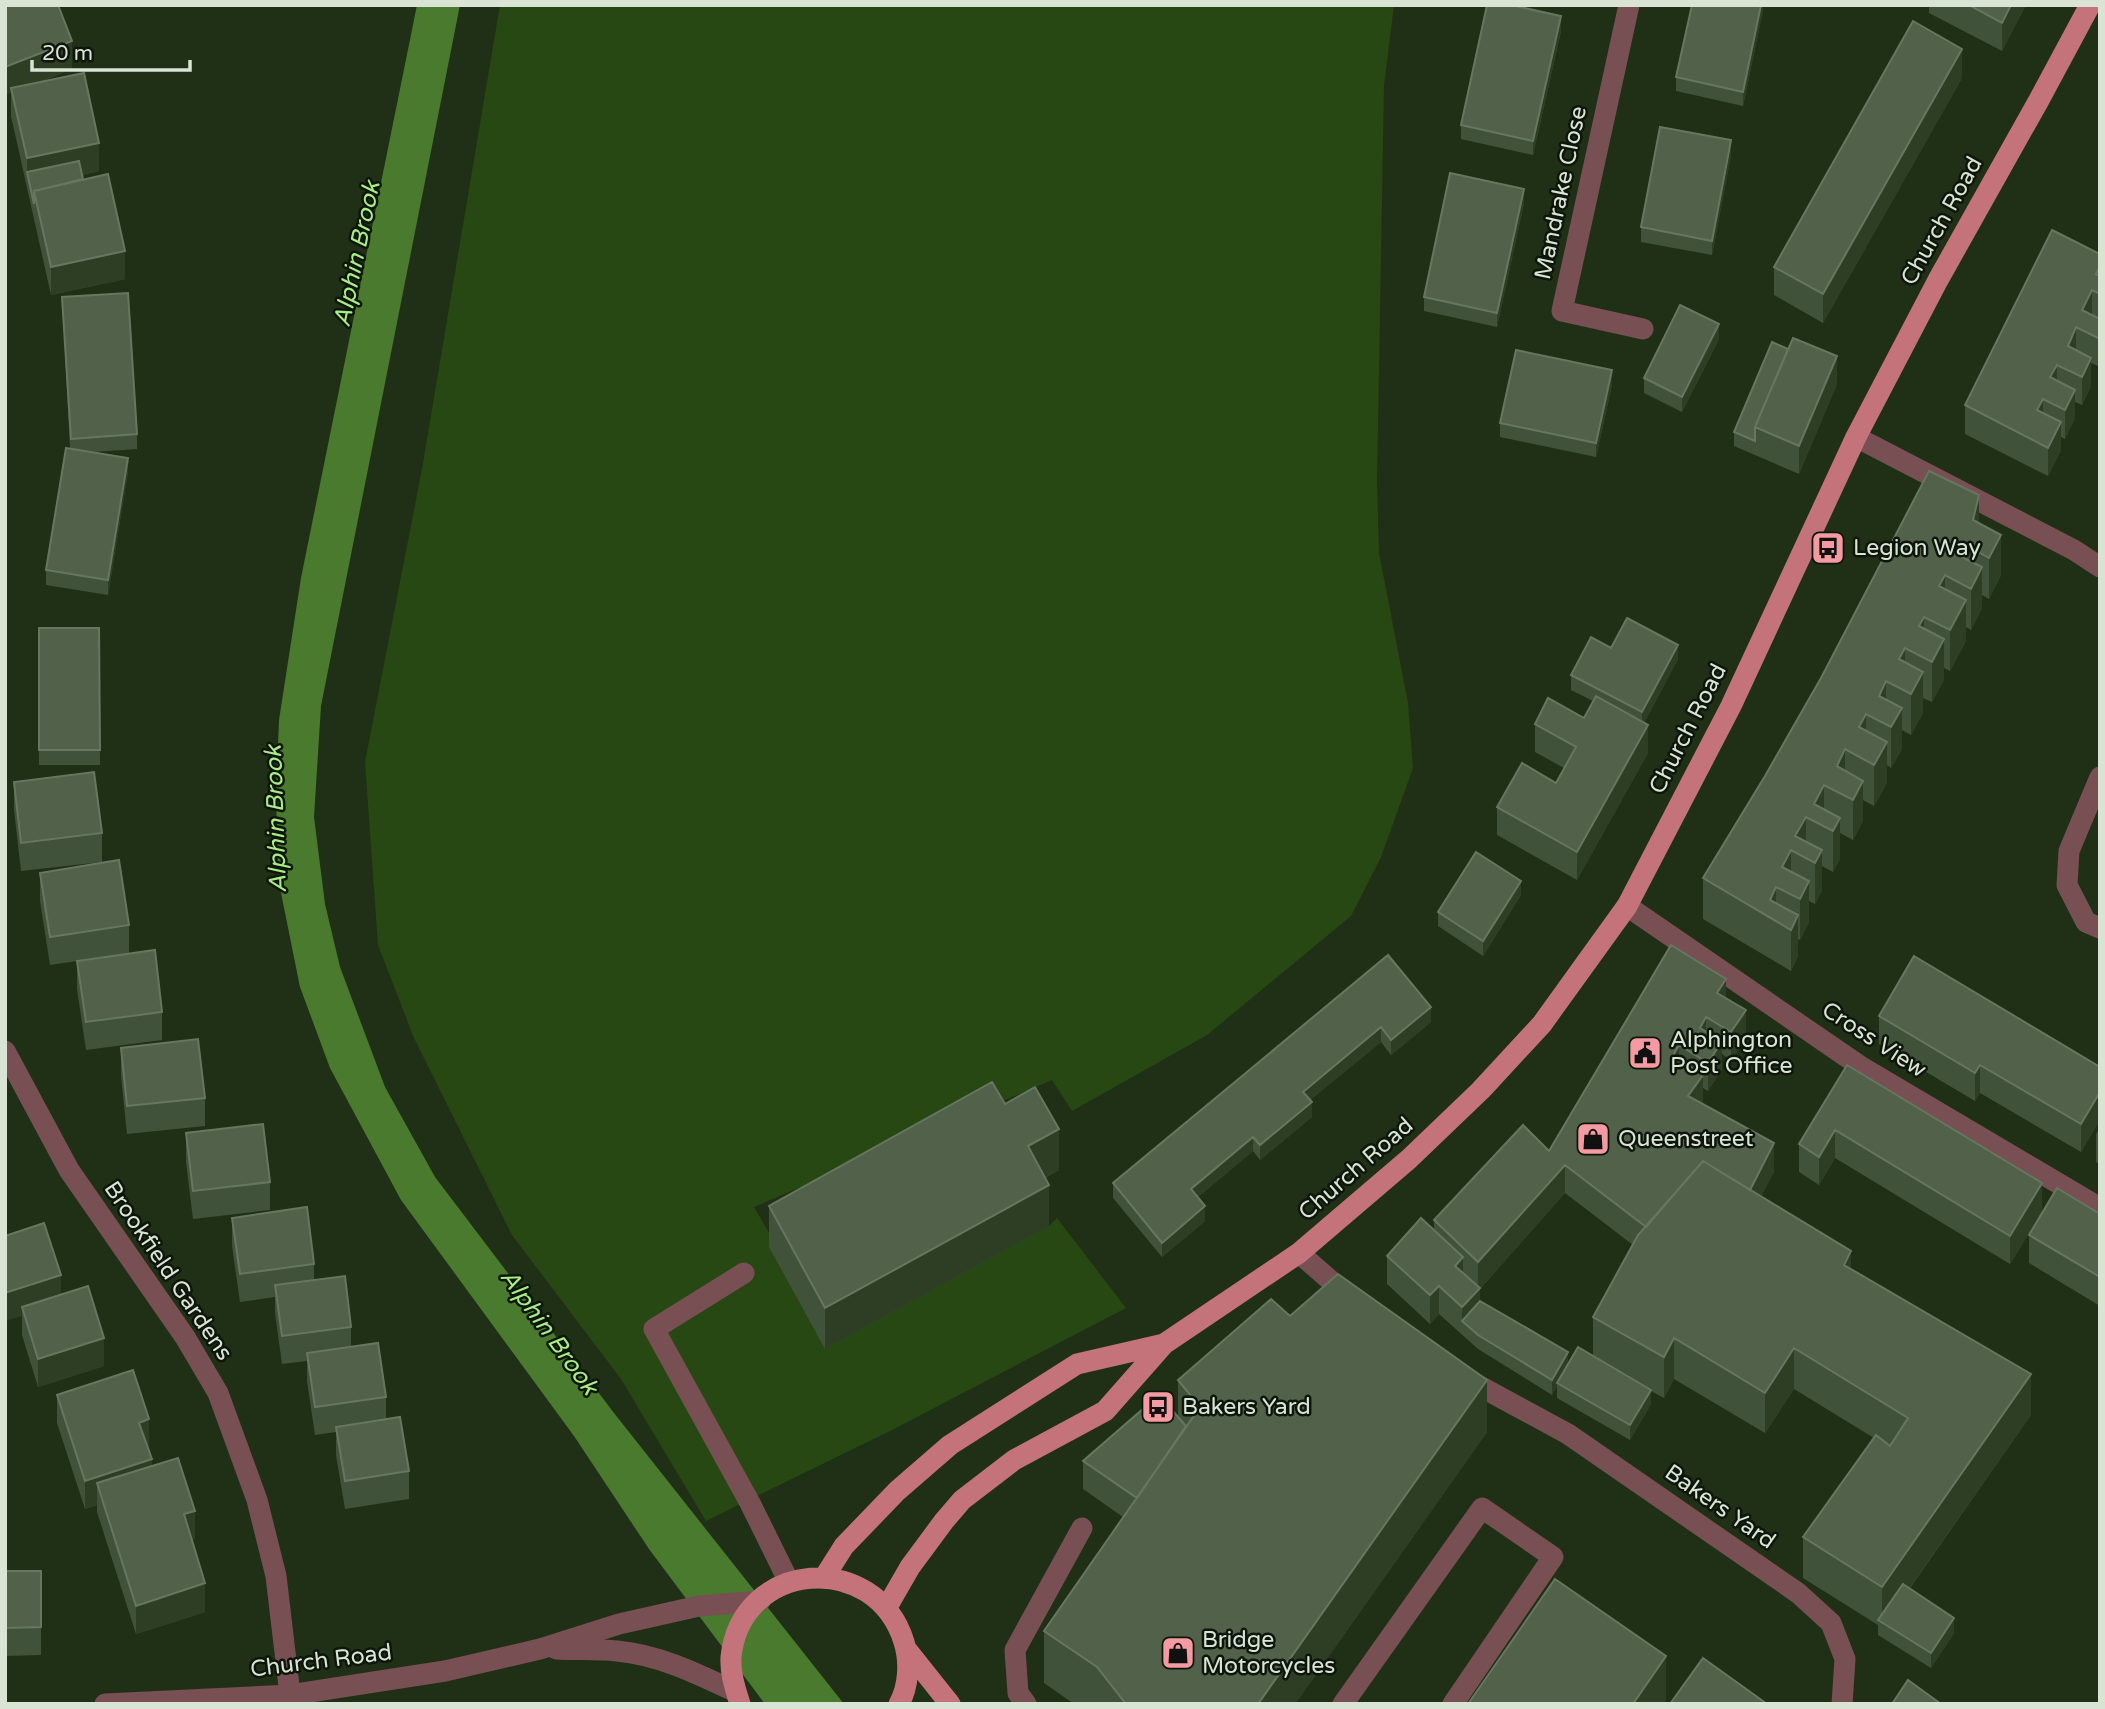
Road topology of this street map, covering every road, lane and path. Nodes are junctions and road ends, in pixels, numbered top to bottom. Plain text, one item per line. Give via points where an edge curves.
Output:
1 (1629, 5) edge
2 (2090, 5) edge
3 (1643, 329) dead end
4 (1856, 437) junction
5 (2100, 567) edge
6 (2100, 777) edge
7 (1627, 906) junction
8 (2100, 928) edge
9 (5, 1052) edge
10 (2100, 1208) edge
11 (1299, 1252) junction
12 (744, 1273) dead end
13 (1368, 1312) edge
14 (1164, 1344) junction
15 (1441, 1366) edge
16 (1082, 1528) dead end
17 (825, 1576) junction
18 (789, 1582) junction
19 (760, 1601) junction
20 (887, 1607) junction
21 (540, 1649) junction
22 (907, 1650) junction
23 (290, 1695) junction
24 (738, 1698) edge
25 (104, 1704) edge
26 (899, 1704) edge
27 (950, 1704) edge
28 (1026, 1704) edge
29 (1343, 1704) edge
30 (1453, 1704) edge
31 (1842, 1704) edge

1 - 3 street, Mandrake Close via 1562,312
2 - 4 main road, Church Road
4 - 5 street
4 - 7 main road, Church Road via 1731,706
6 - 8 street via 2069,851 2067,885 2086,922
7 - 10 street, Cross View via 1860,1066
7 - 11 main road, Church Road via 1542,1024 1481,1090 1409,1159
9 - 23 street, Brookfield Gardens via 69,1170 185,1337 218,1394 257,1500 276,1576
11 - 13 street
11 - 14 main road, Church Road
12 - 18 street via 654,1329
14 - 17 main road, Church Road via 1077,1364 950,1445 844,1546
14 - 20 main road, Church Road via 1105,1411 1014,1460 962,1500 910,1567
15 - 31 street, Bakers Yard via 1568,1434 1798,1593 1831,1623 1845,1659
16 - 28 street via 1015,1650 1018,1693
17 - 18 main road
17 - 20 main road via 869,1591
18 - 19 main road
19 - 21 street, Church Road via 699,1606 619,1624
19 - 24 main road via 737,1633 731,1657
20 - 22 main road
21 - 23 street, Church Road via 445,1671
21 - 24 street, Church Road via 618,1651 659,1659 692,1671
22 - 26 main road via 908,1674
22 - 27 main road
23 - 25 street, Church Road
29 - 30 street via 1482,1508 1552,1557

